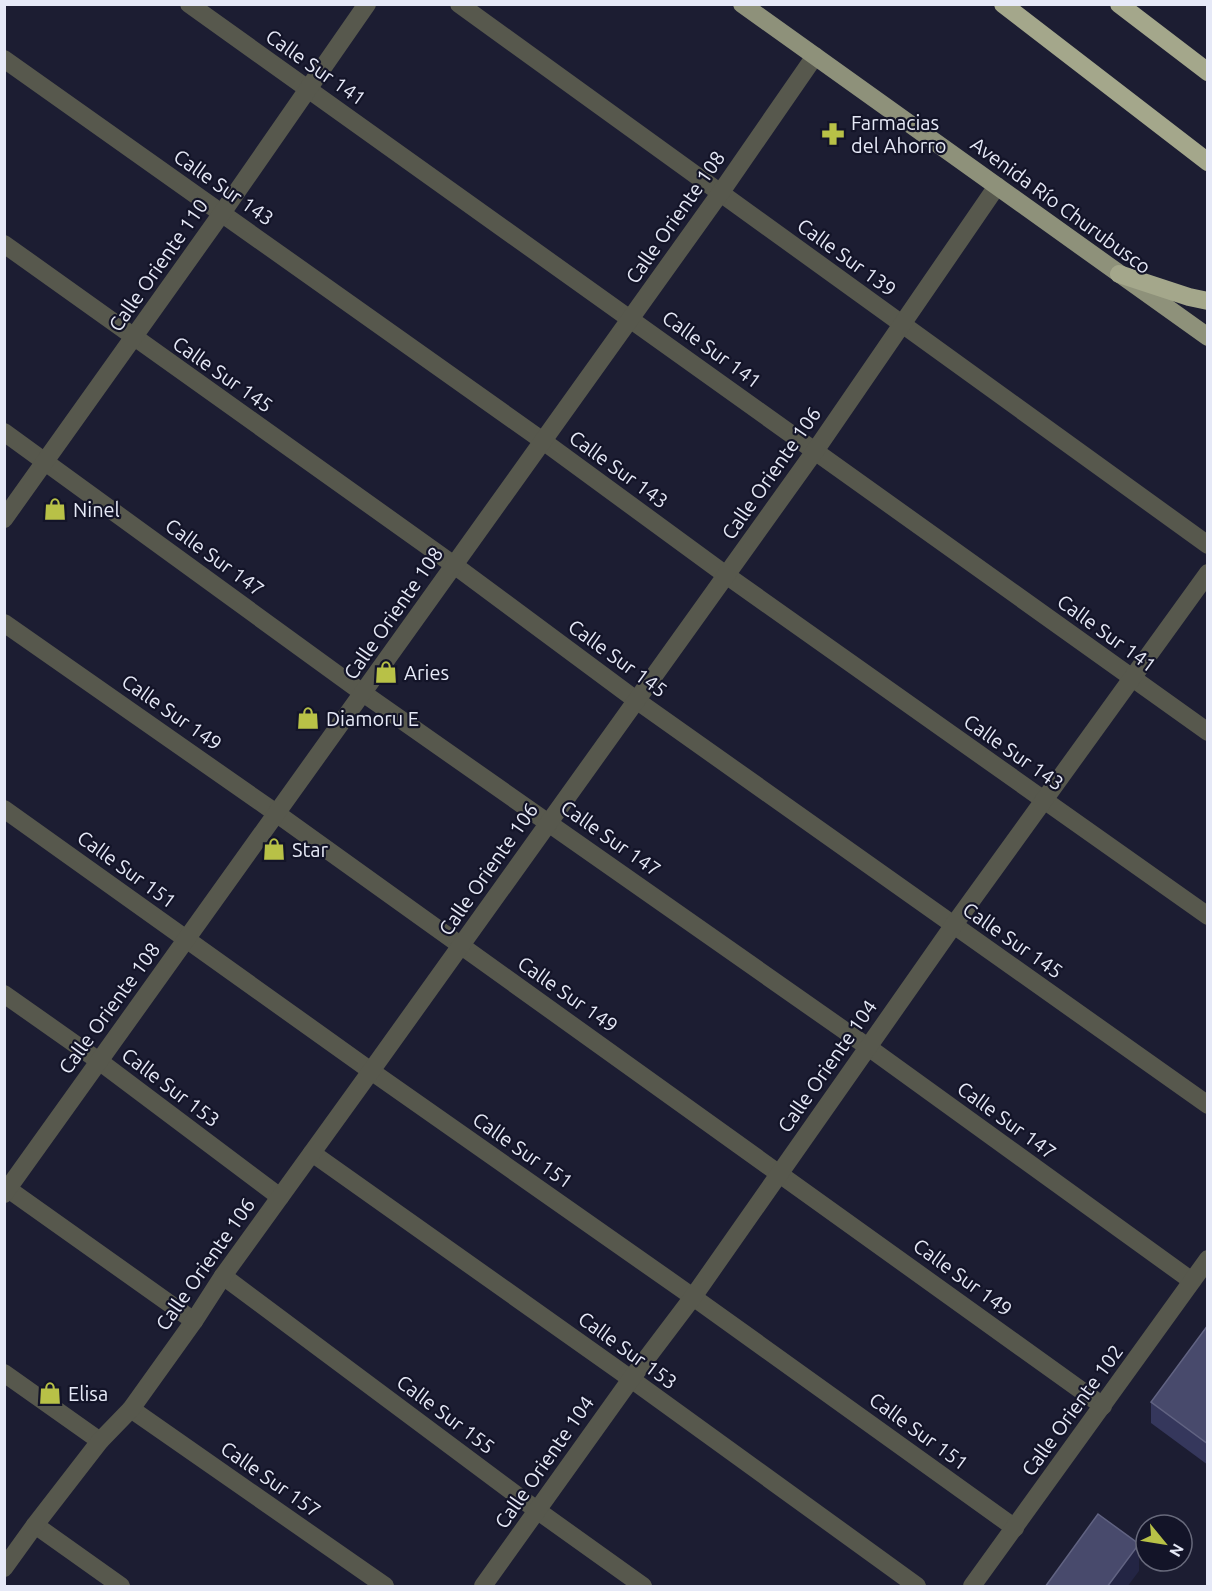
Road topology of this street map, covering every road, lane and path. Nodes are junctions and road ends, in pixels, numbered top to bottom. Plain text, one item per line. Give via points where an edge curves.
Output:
1 (189, 4) edge
2 (367, 4) edge
3 (459, 4) edge
4 (742, 4) edge
5 (1003, 4) edge
6 (1119, 4) edge
7 (815, 56) junction
8 (4, 59) edge
9 (1208, 72) edge
10 (309, 89) junction
11 (1208, 162) edge
12 (997, 186) junction
13 (721, 192) junction
14 (222, 213) junction
15 (4, 244) edge
16 (1119, 274) junction
17 (1208, 301) edge
18 (630, 319) junction
19 (902, 325) junction
20 (1208, 337) edge
21 (134, 338) junction
22 (4, 432) edge
23 (543, 441) junction
24 (815, 451) junction
25 (46, 462) junction
26 (4, 519) edge
27 (1208, 545) edge
28 (453, 565) junction
29 (1208, 573) edge
30 (726, 576) junction
31 (4, 623) edge
32 (1132, 679) junction
33 (363, 693) junction
34 (636, 700) junction
35 (1208, 732) edge
36 (1043, 801) junction
37 (4, 809) edge
38 (276, 813) junction
39 (549, 822) junction
40 (1208, 916) edge
41 (953, 926) junction
42 (186, 939) junction
43 (461, 946) junction
44 (4, 994) edge
45 (868, 1047) junction
46 (99, 1061) junction
47 (371, 1071) junction
48 (1208, 1105) edge
49 (312, 1153) junction
50 (779, 1173) junction
51 (6, 1189) edge
52 (280, 1197) junction
53 (1208, 1259) edge
54 (223, 1276) junction
55 (1192, 1281) junction
56 (693, 1297) junction
57 (194, 1321) junction
58 (4, 1373) edge
59 (631, 1379) junction
60 (1103, 1406) junction
61 (131, 1408) junction
62 (100, 1441) junction
63 (538, 1511) junction
64 (35, 1525) junction
65 (1015, 1528) junction
66 (6, 1564) edge
67 (121, 1587) edge
68 (385, 1587) edge
69 (483, 1587) edge
70 (642, 1587) edge
71 (917, 1587) edge
72 (972, 1587) edge

1 - 10 street, Calle Sur 141
2 - 10 street, Calle Oriente 110
3 - 13 street, Calle Sur 139
4 - 7 main road, Avenida Río Churubusco
5 - 11 highway
6 - 9 highway
7 - 12 main road, Avenida Río Churubusco
7 - 13 street, Calle Oriente 108
8 - 14 street, Calle Sur 143
10 - 14 street, Calle Oriente 110
10 - 18 street, Calle Sur 141
12 - 16 main road, Avenida Río Churubusco
12 - 19 street, Calle Oriente 106
13 - 18 street, Calle Oriente 108
13 - 19 street, Calle Sur 139
14 - 21 street, Calle Oriente 110
14 - 23 street, Calle Sur 143
15 - 21 street, Calle Sur 145
16 - 17 highway
16 - 20 main road, Avenida Río Churubusco
18 - 23 street, Calle Oriente 108
18 - 24 street, Calle Sur 141
19 - 24 street, Calle Oriente 106
19 - 27 street, Calle Sur 139
21 - 25 street, Calle Oriente 110
21 - 28 street, Calle Sur 145
22 - 25 street, Calle Sur 147
23 - 28 street, Calle Oriente 108
23 - 30 street, Calle Sur 143
24 - 30 street, Calle Oriente 106
24 - 32 street, Calle Sur 141
25 - 26 street, Calle Oriente 110
25 - 33 street, Calle Sur 147
28 - 33 street, Calle Oriente 108
28 - 34 street, Calle Sur 145
29 - 32 street, Calle Oriente 104
30 - 34 street, Calle Oriente 106
30 - 36 street, Calle Sur 143
31 - 38 street, Calle Sur 149
32 - 35 street, Calle Sur 141
32 - 36 street, Calle Oriente 104
33 - 38 street, Calle Oriente 108
33 - 39 street, Calle Sur 147
34 - 39 street, Calle Oriente 106
34 - 41 street, Calle Sur 145
36 - 40 street, Calle Sur 143
36 - 41 street, Calle Oriente 104
37 - 42 street, Calle Sur 151
38 - 42 street, Calle Oriente 108
38 - 43 street, Calle Sur 149
39 - 43 street, Calle Oriente 106
39 - 45 street, Calle Sur 147
41 - 45 street, Calle Oriente 104
41 - 48 street, Calle Sur 145
42 - 46 street, Calle Oriente 108
42 - 47 street, Calle Sur 151
43 - 47 street, Calle Oriente 106
43 - 50 street, Calle Sur 149
44 - 46 street, Calle Sur 153
45 - 50 street, Calle Oriente 104
45 - 55 street, Calle Sur 147
46 - 51 street, Calle Oriente 108
46 - 52 street, Calle Sur 153
47 - 49 street, Calle Oriente 106
47 - 56 street, Calle Sur 151
49 - 52 street, Calle Oriente 106
49 - 59 street, Calle Sur 153
50 - 56 street, Calle Oriente 104
50 - 60 street, Calle Sur 149
51 - 57 street
52 - 54 street, Calle Oriente 106
53 - 55 street, Calle Oriente 102
54 - 57 street, Calle Oriente 106
54 - 63 street, Calle Sur 155
55 - 60 street, Calle Oriente 102
56 - 59 street, Calle Oriente 104
56 - 65 street, Calle Sur 151
57 - 61 street, Calle Oriente 106
58 - 62 street
59 - 63 street, Calle Oriente 104
59 - 71 street, Calle Sur 153
60 - 65 street, Calle Oriente 102
61 - 62 street, Calle Oriente 106
61 - 68 street, Calle Sur 157
62 - 64 street, Calle Oriente 106
63 - 69 street, Calle Oriente 104
63 - 70 street, Calle Sur 155
64 - 66 street, Calle Oriente 106
64 - 67 street
65 - 72 street, Calle Oriente 102

